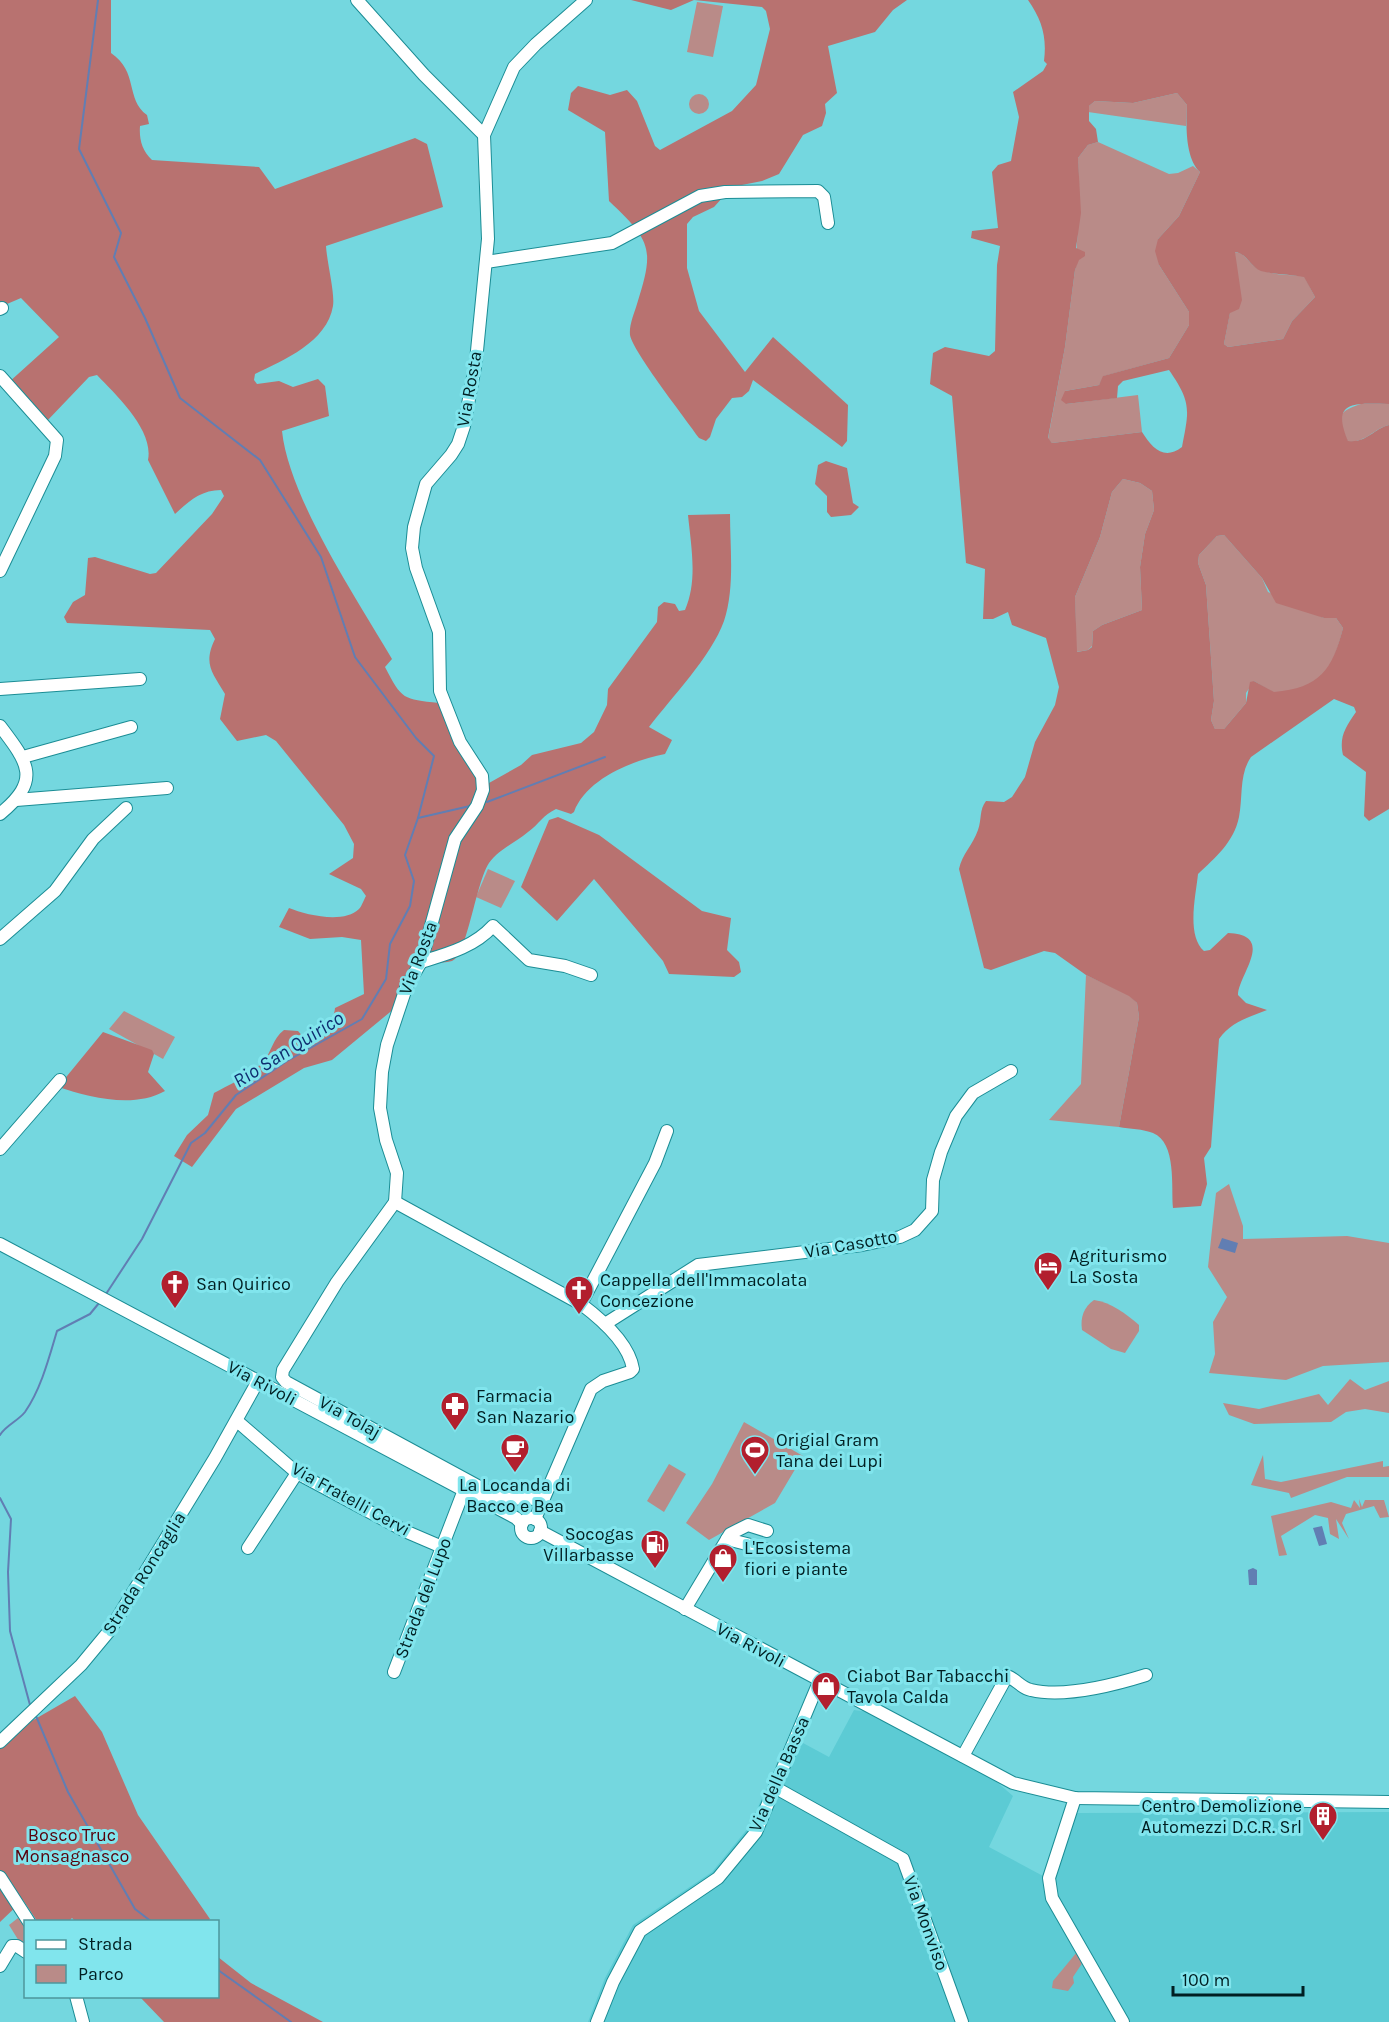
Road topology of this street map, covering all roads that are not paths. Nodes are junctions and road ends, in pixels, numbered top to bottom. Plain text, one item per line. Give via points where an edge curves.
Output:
1 (357, 0) edge
2 (586, 0) edge
3 (484, 135) junction
4 (828, 224) dead end
5 (486, 262) junction
6 (0, 376) edge
7 (0, 572) edge
8 (140, 680) dead end
9 (0, 689) edge
10 (0, 726) edge
11 (131, 727) dead end
12 (23, 757) junction
13 (167, 788) dead end
14 (16, 801) junction
15 (126, 808) dead end
16 (0, 814) edge
17 (0, 939) edge
18 (421, 962) junction
19 (591, 975) dead end
20 (1011, 1071) dead end
21 (60, 1080) dead end
22 (667, 1131) dead end
23 (0, 1149) edge
24 (394, 1203) junction
25 (0, 1244) edge
26 (581, 1304) junction
27 (605, 1324) junction
28 (258, 1382) junction
29 (237, 1421) junction
30 (297, 1473) junction
31 (464, 1490) junction
32 (543, 1502) junction
33 (522, 1524) junction
34 (537, 1525) junction
35 (767, 1531) dead end
36 (727, 1539) junction
37 (442, 1547) junction
38 (248, 1548) dead end
39 (766, 1549) dead end
40 (685, 1609) junction
41 (394, 1671) dead end
42 (1146, 1675) dead end
43 (819, 1682) junction
44 (0, 1742) edge
45 (963, 1756) junction
46 (776, 1788) junction
47 (1075, 1798) junction
48 (1389, 1802) edge
49 (0, 1877) edge
50 (28, 1920) edge
51 (24, 1951) edge
52 (0, 1966) edge
53 (77, 1998) edge
54 (84, 2022) edge
55 (597, 2022) edge
56 (962, 2022) edge
57 (1123, 2022) edge

1 - 3 street
2 - 3 street, Via Rosta via 514,68
3 - 5 street, Via Rosta
4 - 5 street via 824,197 818,191 725,192 700,196 612,243
5 - 18 street, Via Rosta via 476,361 464,426 459,444 426,484 413,538 416,568 439,632 440,691 460,742 482,776 483,790 455,839
6 - 7 street via 57,440 55,456
8 - 9 street
10 - 12 street
11 - 12 street
12 - 14 street via 27,781
13 - 14 street
14 - 16 street
15 - 17 street via 93,839 55,891
18 - 19 street via 482,939 493,926 529,960
18 - 24 street, Via Rosta via 406,988 382,1072 380,1108 397,1173
20 - 27 street, Via Casotto via 973,1093 956,1116 940,1152 933,1180 932,1211 915,1230 862,1245 698,1265
21 - 23 street
22 - 26 street via 655,1163
24 - 26 street
24 - 32 street, Via Tolaj via 337,1282 282,1377 498,1497 529,1497
25 - 28 street, Via Rivoli
26 - 27 street
27 - 32 street via 626,1350 633,1369 591,1389
28 - 29 street, Strada Roncaglia
28 - 31 street, Via Rivoli
29 - 30 street, Via Fratelli Cervi
29 - 44 street, Strada Roncaglia via 101,1642
30 - 37 street, Via Fratelli Cervi
30 - 38 street
31 - 33 street, Via Rivoli
31 - 37 street, Strada del Lupo
32 - 34 street
33 - 34 street via 529,1518
33 - 34 street, Via Rivoli via 522,1533 527,1537 533,1537
34 - 40 street, Via Rivoli
35 - 36 street via 748,1525 735,1530
36 - 39 street
36 - 40 street
37 - 41 street, Strada del Lupo
40 - 43 street, Via Rivoli
42 - 45 street via 1109,1687 1048,1691 1031,1690 1007,1676
43 - 45 street, Via Rivoli
43 - 46 street, Via della Bassa
45 - 47 street, Via Rivoli via 1013,1783
46 - 55 street, Via della Bassa via 756,1832 718,1878 640,1931
46 - 56 street, Via Monviso via 903,1859
47 - 48 street, Via Rivoli
47 - 57 street via 1049,1878 1052,1898
49 - 50 street
51 - 52 street via 12,1946
53 - 54 street

